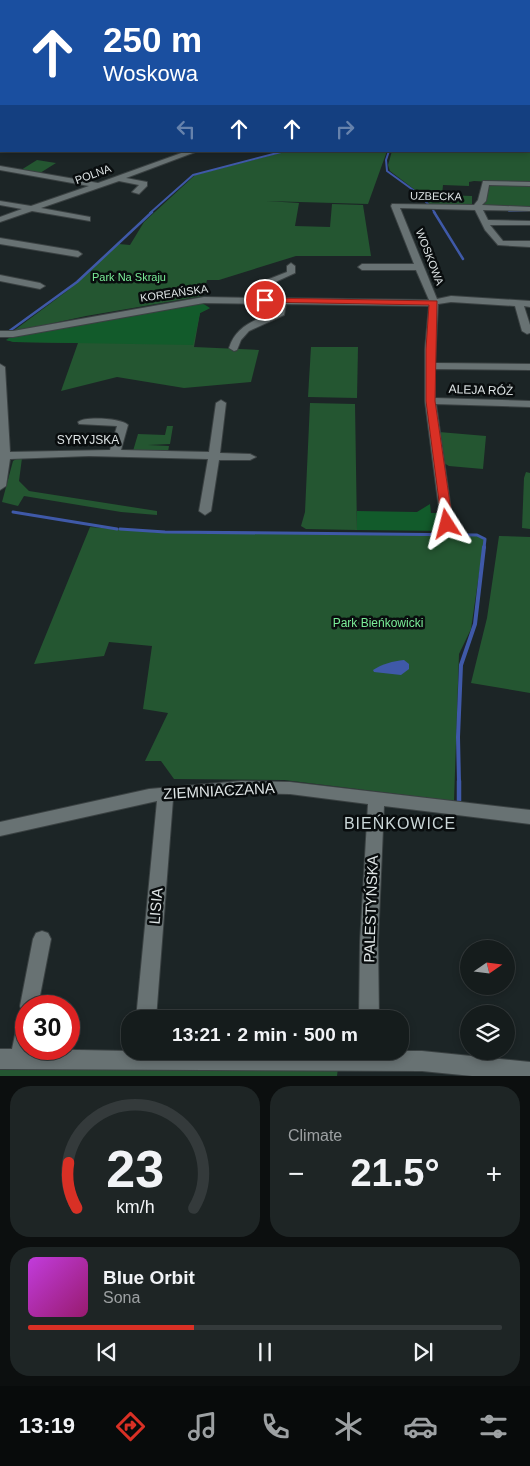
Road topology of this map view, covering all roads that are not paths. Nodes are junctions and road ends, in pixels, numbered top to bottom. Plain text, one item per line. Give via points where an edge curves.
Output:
1 (192, 152) edge
2 (0, 168) edge
3 (117, 178) junction
4 (530, 184) edge
5 (97, 185) junction
6 (136, 192) dead end
7 (0, 203) edge
8 (395, 206) joint
9 (478, 208) junction
10 (30, 209) junction
11 (530, 209) edge
12 (0, 220) edge
13 (87, 220) dead end
14 (485, 222) junction
15 (530, 223) edge
16 (0, 241) edge
17 (530, 244) edge
18 (78, 254) dead end
19 (291, 266) dead end
20 (362, 267) dead end
21 (420, 267) junction
22 (0, 278) edge
23 (40, 286) dead end
24 (265, 300) junction
25 (282, 301) junction
26 (434, 302) junction
27 (519, 304) junction
28 (530, 304) edge
29 (527, 331) dead end
30 (0, 334) edge
31 (234, 348) dead end
32 (430, 366) junction
33 (0, 367) edge
34 (530, 367) edge
35 (1, 400) edge
36 (430, 401) junction
37 (221, 402) dead end
38 (530, 404) edge
39 (83, 422) dead end
40 (114, 454) junction
41 (5, 456) junction
42 (214, 456) junction
43 (250, 457) dead end
44 (0, 486) edge
45 (205, 512) dead end
46 (447, 524) dead end
47 (166, 793) junction
48 (376, 799) junction
49 (530, 817) edge
50 (0, 829) edge
51 (42, 939) dead end
52 (32, 995) edge
53 (147, 1010) edge
54 (369, 1010) edge
55 (121, 1056) edge
56 (80, 1057) edge
57 (0, 1059) edge
58 (15, 1059) edge
59 (409, 1059) edge
60 (530, 1072) edge

1 - 3 street, POLNA
2 - 5 street
3 - 5 street, POLNA
3 - 6 street via 144,184
4 - 9 street via 486,183
5 - 10 street, POLNA
7 - 10 street
8 - 9 street, UZBECKA
8 - 21 street, WOSKOWA
9 - 11 street, UZBECKA
9 - 14 street
10 - 12 street, POLNA
10 - 13 street
14 - 15 street
14 - 17 street via 501,243
16 - 18 street
19 - 24 street via 291,274 267,283
20 - 21 street
21 - 26 street, WOSKOWA
22 - 23 street
24 - 25 street, KOREAŃSKA
24 - 30 street, KOREAŃSKA via 204,300
25 - 26 street, KOREAŃSKA
25 - 31 street via 281,313 243,330
26 - 27 street, KOREAŃSKA via 451,299
26 - 32 street, WOSKOWA
27 - 28 street, KOREAŃSKA
27 - 29 street
32 - 34 street
32 - 36 street, WOSKOWA
33 - 35 street
35 - 41 street
36 - 38 street, ALEJA RÓŻ
36 - 46 street, WOSKOWA
37 - 42 street
39 - 40 street via 123,425
40 - 41 street, SYRYJSKA
40 - 42 street, SYRYJSKA
41 - 44 street
42 - 43 street, SYRYJSKA
42 - 45 street
47 - 48 street, ZIEMNIACZANA via 270,787
47 - 50 street, ZIEMNIACZANA
47 - 53 street, LISIA
48 - 49 street, ZIEMNIACZANA
48 - 54 street, PALESTYŃSKA
51 - 52 street
55 - 56 street
57 - 58 street
59 - 60 street

